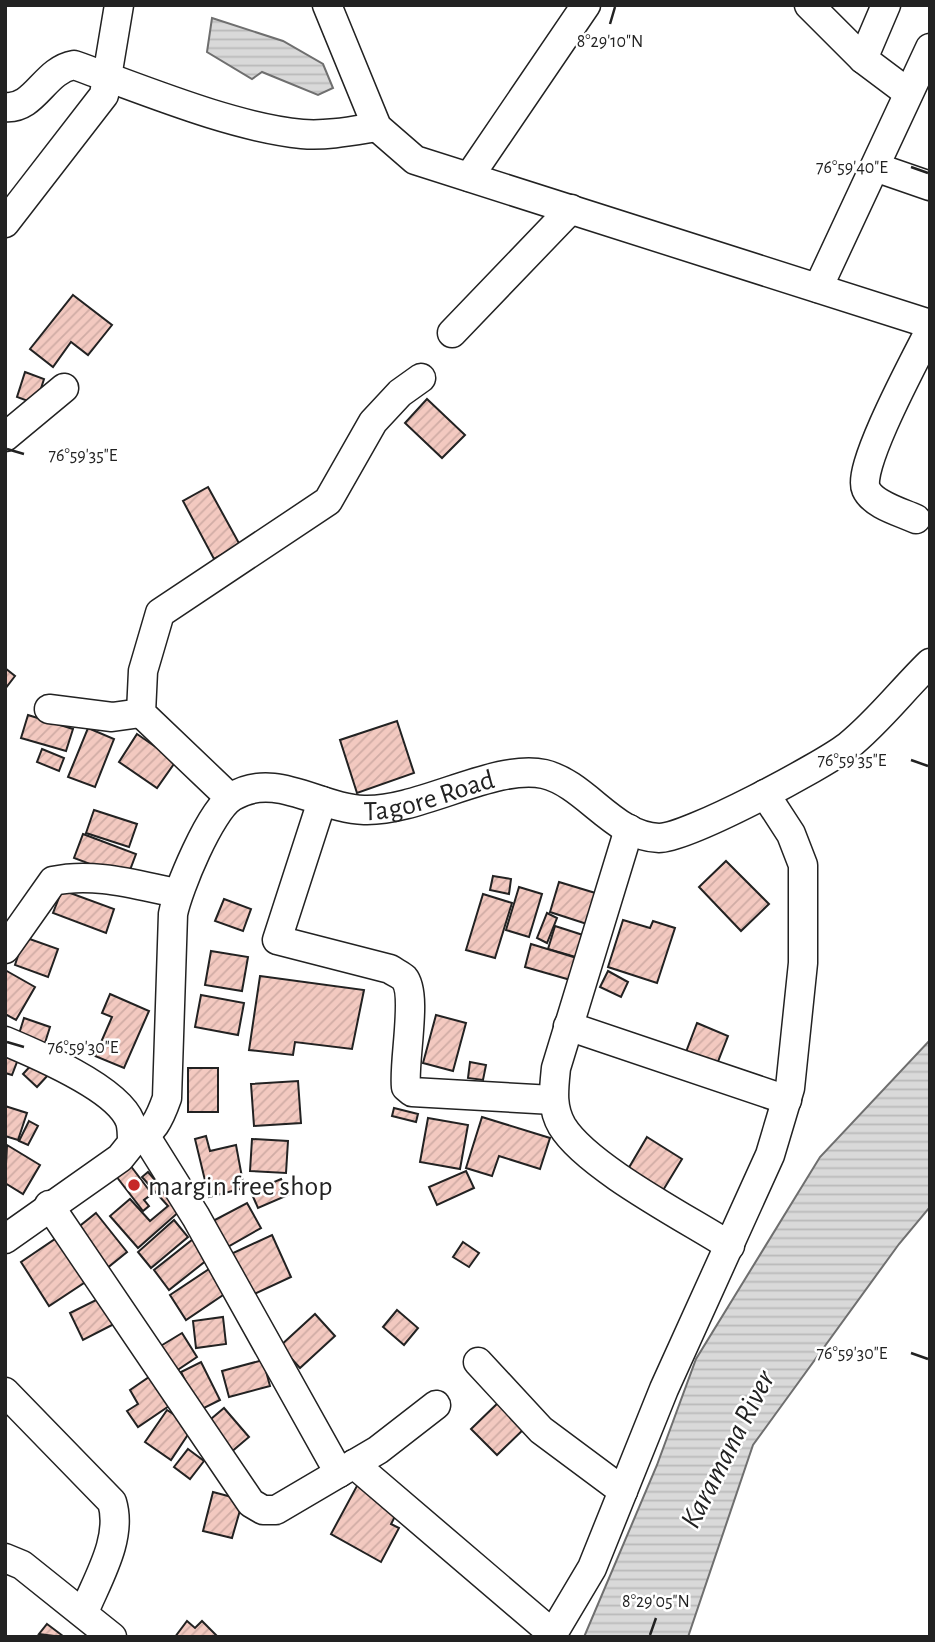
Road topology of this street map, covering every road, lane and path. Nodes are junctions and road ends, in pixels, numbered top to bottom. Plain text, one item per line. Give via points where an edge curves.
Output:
1 (119, 5) edge
2 (327, 5) edge
3 (586, 5) edge
4 (809, 5) edge
5 (886, 5) edge
6 (930, 48) edge
7 (863, 59) junction
8 (108, 77) junction
9 (907, 92) junction
10 (5, 107) edge
11 (377, 127) junction
12 (876, 167) junction
13 (469, 177) junction
14 (930, 186) edge
15 (571, 209) junction
16 (5, 223) edge
17 (818, 288) junction
18 (930, 324) edge
19 (930, 330) edge
20 (452, 333) dead end
21 (421, 377) dead end
22 (64, 388) dead end
23 (5, 437) edge
24 (916, 519) dead end
25 (930, 663) edge
26 (49, 709) dead end
27 (141, 713) junction
28 (765, 794) junction
29 (230, 798) junction
30 (322, 801) junction
31 (629, 829) junction
32 (177, 892) junction
33 (5, 949) edge
34 (568, 1026) junction
35 (5, 1041) edge
36 (553, 1100) junction
37 (786, 1100) junction
38 (139, 1140) junction
39 (49, 1205) junction
40 (5, 1239) edge
41 (730, 1246) junction
42 (478, 1362) dead end
43 (5, 1392) edge
44 (436, 1405) dead end
45 (347, 1468) junction
46 (623, 1491) junction
47 (5, 1558) edge
48 (84, 1612) junction
49 (552, 1636) edge
50 (112, 1637) edge

1 - 8 street
2 - 11 street
3 - 13 street
4 - 7 street
5 - 7 street
6 - 9 street
7 - 9 street
8 - 10 street via 74,65 61,67 26,103
8 - 11 street via 257,127 335,134
8 - 16 street via 104,95
9 - 12 street
11 - 13 street via 415,160
12 - 14 street
12 - 17 street
13 - 15 street
15 - 17 street
15 - 20 street
17 - 18 street
19 - 24 street via 865,473 864,487 871,498
21 - 27 street via 373,422 328,501 160,613 143,671
22 - 23 street
25 - 28 street, Tagore Road via 848,746
26 - 27 street via 112,717
27 - 29 street
28 - 31 street, Tagore Road via 691,829 659,838
28 - 37 street via 791,834 803,865 803,963
29 - 30 street, Tagore Road via 261,786
29 - 32 street
30 - 31 street, Tagore Road via 364,810 384,808 518,772 545,774 569,785
30 - 36 street via 277,940 390,969 405,979 410,992 404,1072 406,1087 412,1092
31 - 34 street
32 - 33 street via 75,876 53,881
32 - 38 street via 167,1098 160,1118
34 - 36 street
34 - 37 street
35 - 38 street via 43,1057 117,1103
36 - 41 street via 561,1125 601,1165
37 - 41 street via 770,1155
38 - 39 street
38 - 45 street via 196,1217
39 - 40 street
39 - 45 street via 251,1503 263,1510 276,1510
41 - 46 street
42 - 46 street via 541,1430
43 - 48 street via 112,1502 117,1517 114,1536
44 - 45 street
45 - 49 street
46 - 49 street via 592,1567
47 - 48 street via 22,1565
48 - 50 street

